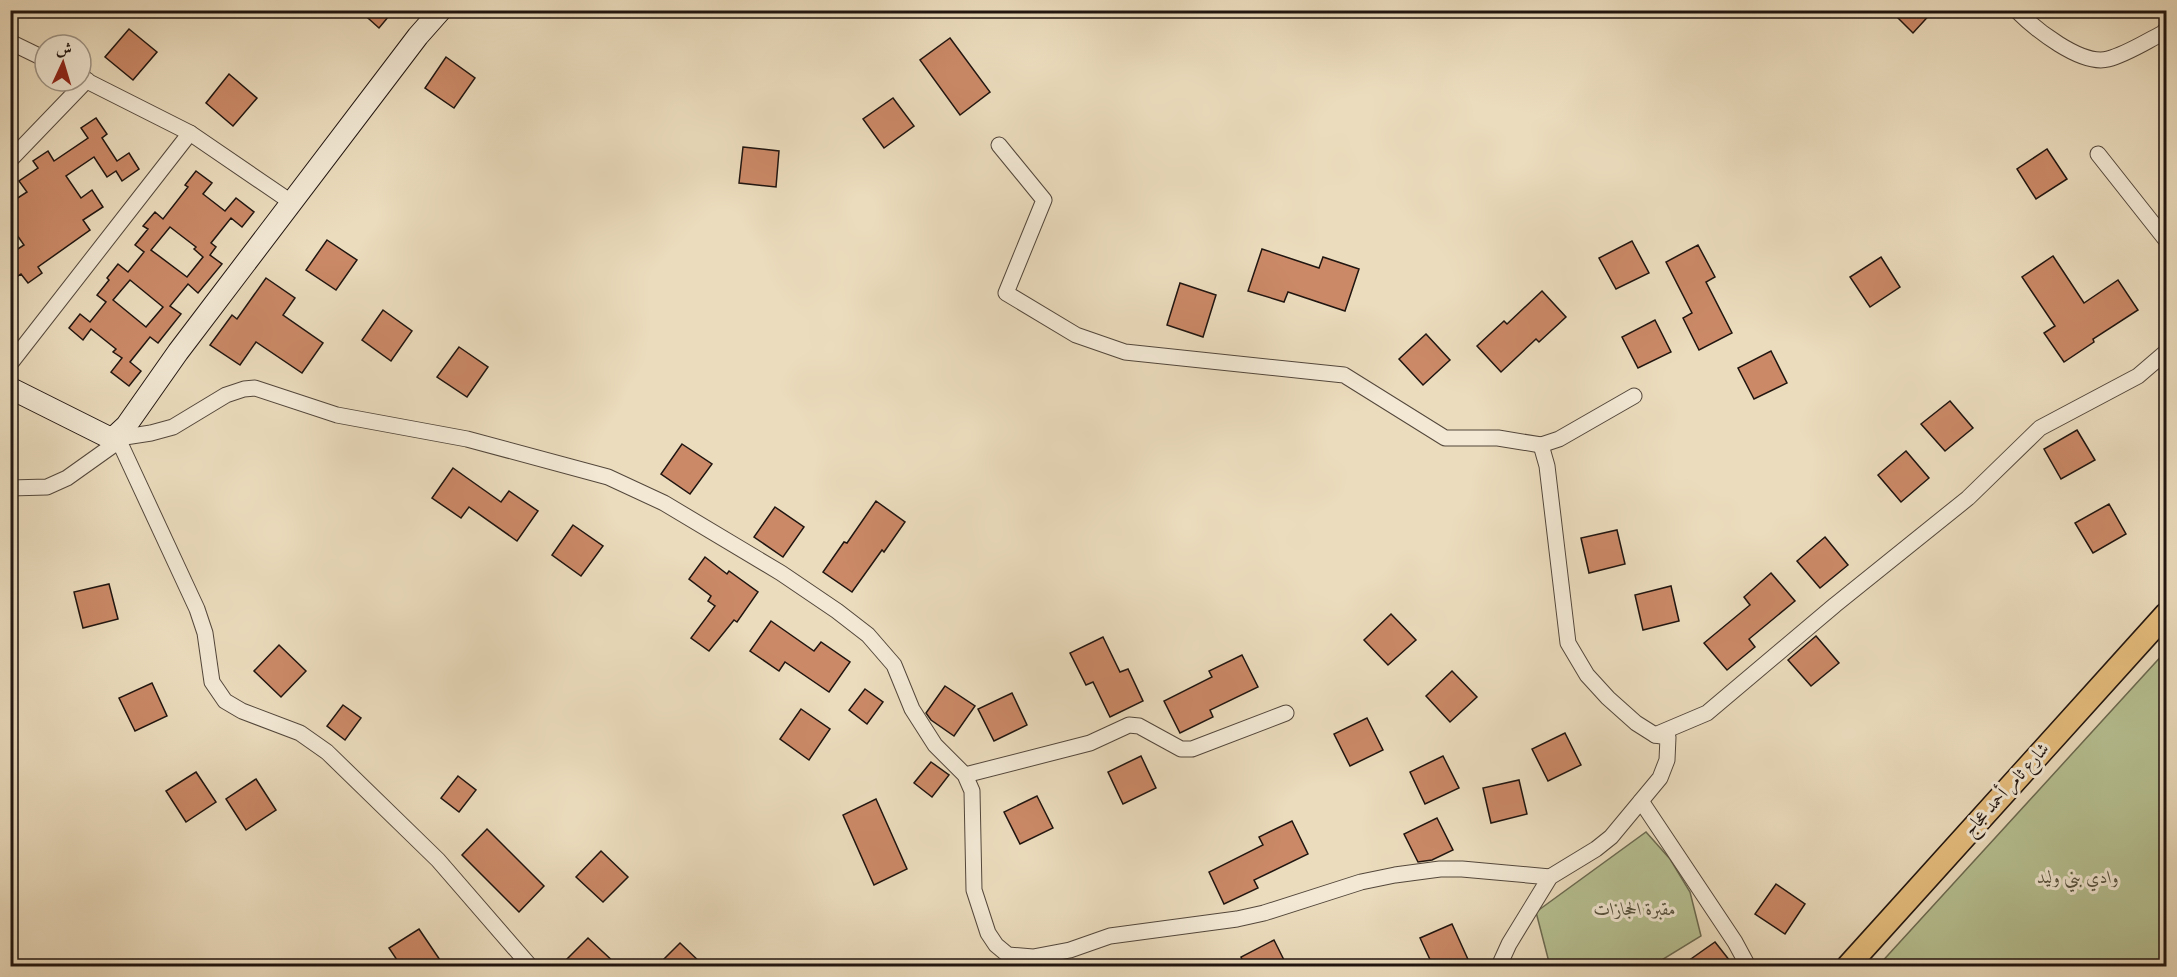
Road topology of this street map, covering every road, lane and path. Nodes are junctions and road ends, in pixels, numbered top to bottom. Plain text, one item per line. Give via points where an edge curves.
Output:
1 (441, 10) edge
2 (2016, 10) edge
3 (2166, 28) edge
4 (10, 42) edge
5 (33, 53) edge
6 (93, 84) edge
7 (71, 93) edge
8 (190, 133) junction
9 (999, 145) dead end
10 (2098, 154) dead end
11 (10, 160) edge
12 (291, 202) junction
13 (2166, 240) edge
14 (2166, 352) edge
15 (10, 364) edge
16 (10, 388) edge
17 (1634, 396) dead end
18 (115, 440) junction
19 (1541, 445) junction
20 (10, 488) edge
21 (2166, 614) edge
22 (1286, 713) dead end
23 (1655, 735) junction
24 (965, 775) junction
25 (1641, 801) junction
26 (1551, 877) junction
27 (530, 966) edge
28 (1499, 966) edge
29 (1748, 966) edge
30 (1848, 966) edge

1 - 12 street
2 - 3 street via 2036,29 2088,59 2106,60 2127,52
4 - 5 street
6 - 8 street
7 - 11 street
8 - 12 street
8 - 15 street
9 - 19 street via 1044,200 1006,293 1076,335 1125,352 1344,375 1445,438 1498,438
10 - 13 street
12 - 18 street
14 - 23 street via 2138,376 2040,428 1968,498 1707,714
16 - 18 street
17 - 19 street via 1559,439
18 - 20 street via 67,478 46,487
18 - 24 street via 173,427 225,395 255,388 337,415 467,439 608,477 664,503 781,573 868,635 894,666 912,709 935,745
18 - 27 street via 197,609 205,633 212,682 225,701 300,733 327,752 438,860
19 - 23 street via 1547,466 1568,643 1587,675 1608,698
21 - 30 main road, شارع ثامر أحمد عجاج
22 - 24 street via 1192,749 1181,749 1139,726 1129,725 1090,744
23 - 25 street via 1668,737 1667,760 1660,778
24 - 26 street via 972,791 974,890 988,933 1008,955 1033,957 1110,936 1237,919 1395,875 1462,869
25 - 26 street via 1611,837
25 - 29 street
26 - 28 street

